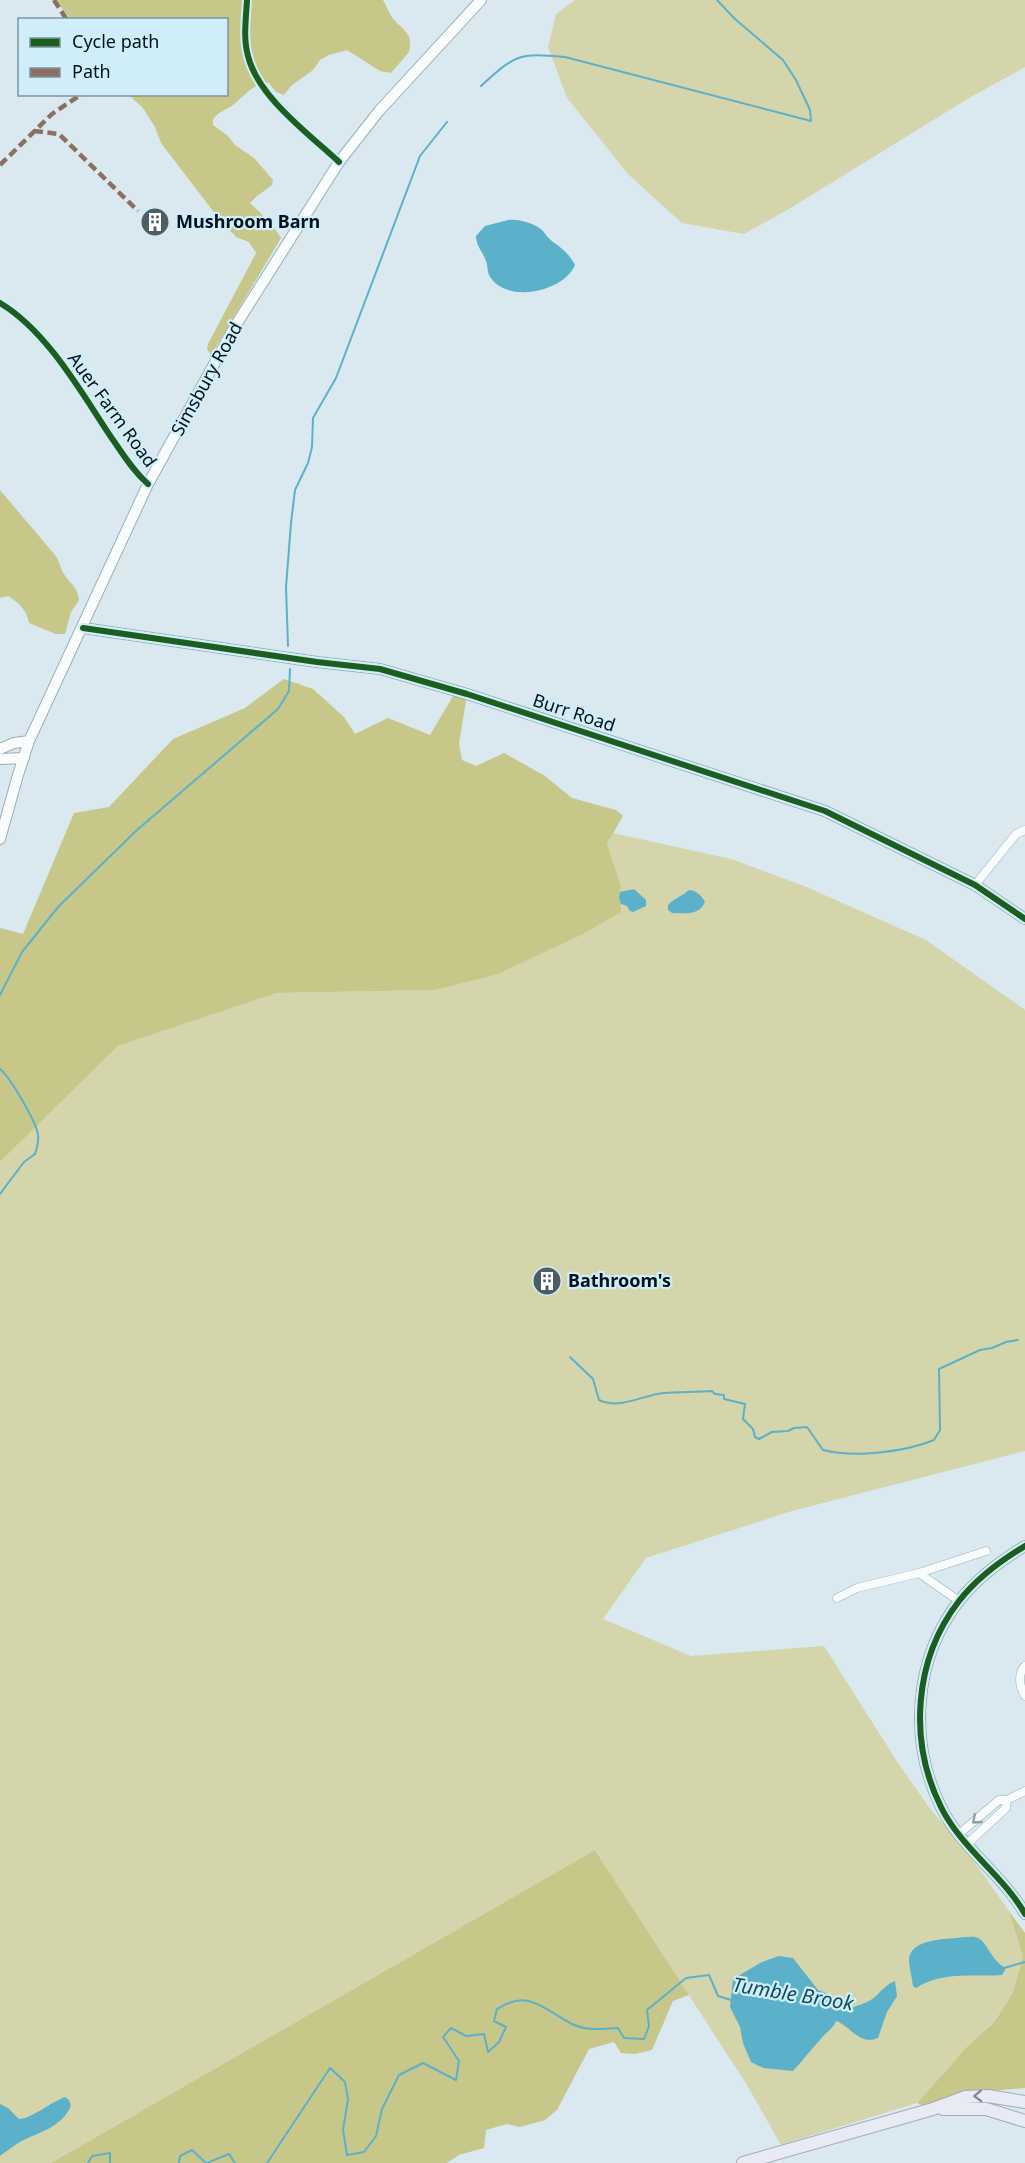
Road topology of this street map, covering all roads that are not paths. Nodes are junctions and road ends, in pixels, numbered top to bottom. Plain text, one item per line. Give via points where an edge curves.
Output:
1 (247, 0) edge
2 (481, 0) edge
3 (339, 162) junction
4 (0, 303) edge
5 (148, 484) junction
6 (83, 628) junction
7 (29, 741) junction
8 (0, 749) edge
9 (24, 758) junction
10 (0, 759) edge
11 (1025, 830) edge
12 (0, 839) edge
13 (975, 885) junction
14 (1025, 920) edge
15 (1025, 1546) edge
16 (986, 1551) dead end
17 (919, 1573) junction
18 (837, 1598) dead end
19 (959, 1601) junction
20 (1025, 1666) edge
21 (1025, 1696) edge
22 (1025, 1791) edge
23 (1007, 1800) junction
24 (959, 1834) junction
25 (967, 1844) junction
26 (1025, 1914) edge
27 (1025, 2102) edge
28 (933, 2109) junction
29 (1025, 2121) edge
30 (743, 2163) edge

1 - 3 street via 245,39 255,76 269,96
2 - 3 street, Simsbury Road via 379,111
3 - 5 street, Simsbury Road via 234,328
4 - 5 street, Auer Farm Road via 26,322 49,348 132,468
5 - 6 street, Simsbury Road
6 - 7 street, Simsbury Road
6 - 13 street, Burr Road via 380,669 422,680 825,811
7 - 8 street
7 - 9 street, Simsbury Road
9 - 10 street
9 - 12 street, Simsbury Road
11 - 13 street via 1016,834
13 - 14 street, Burr Road
15 - 19 street via 983,1575
16 - 17 street
17 - 18 street via 857,1588
17 - 19 street
19 - 24 street via 937,1637 922,1682 919,1711 928,1774 941,1808
20 - 21 street via 1020,1680
22 - 23 street
23 -> 24 street via 999,1800
23 - 25 street via 1006,1808
24 - 25 street
25 - 26 street
27 -> 28 main road via 965,2097
28 - 29 main road via 986,2109
28 - 30 main road

